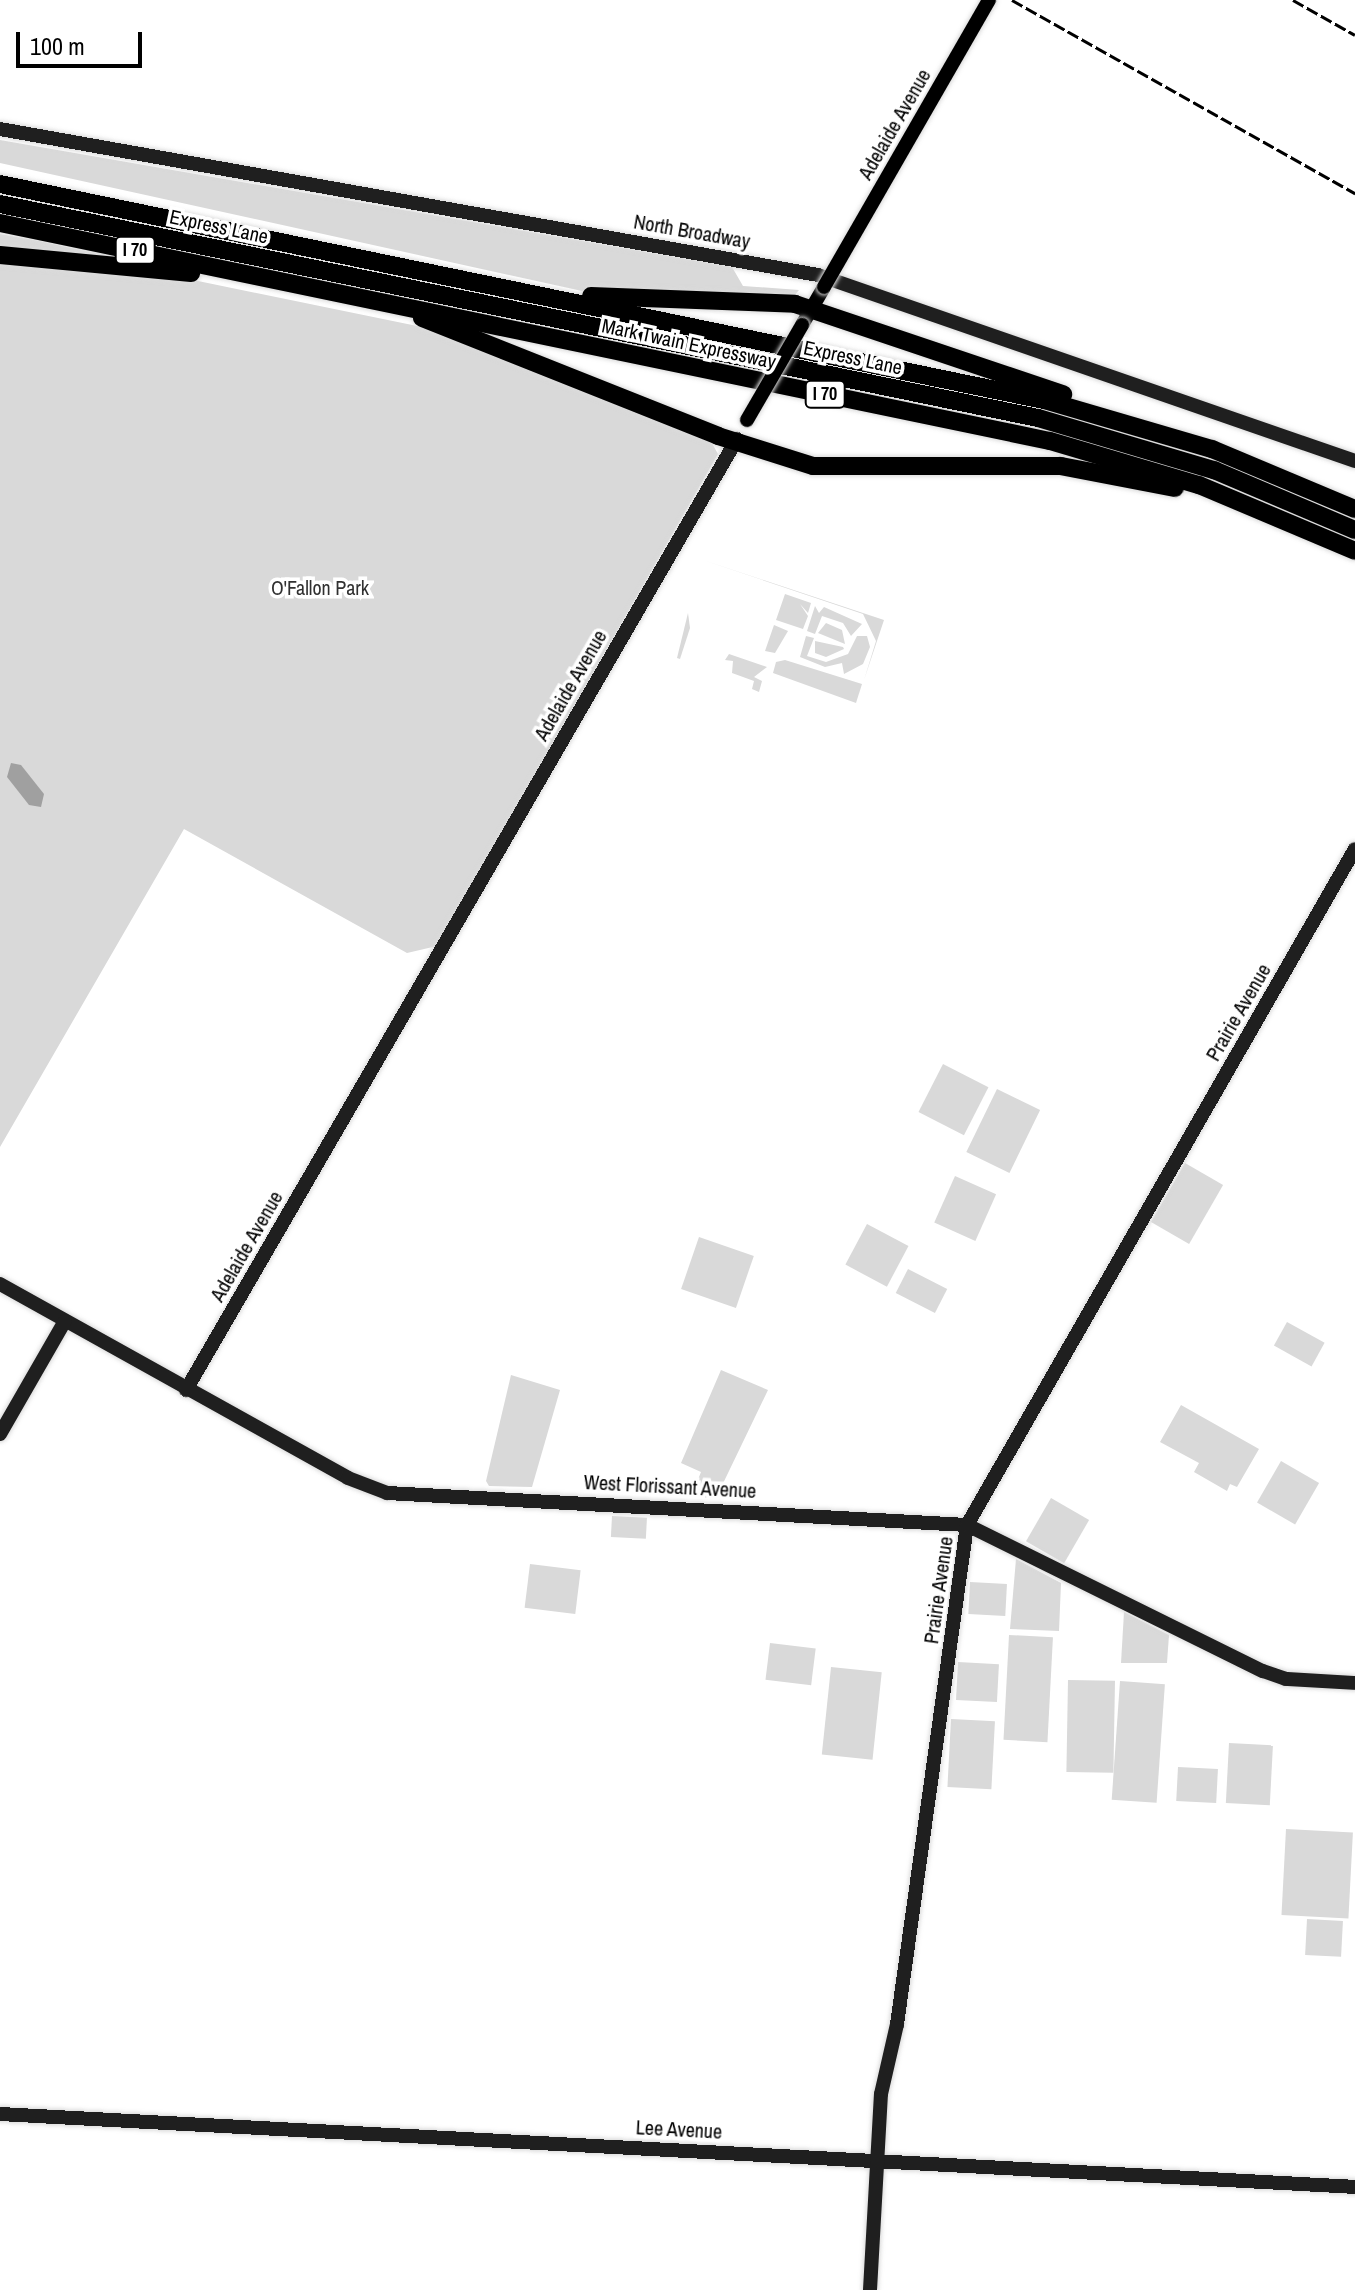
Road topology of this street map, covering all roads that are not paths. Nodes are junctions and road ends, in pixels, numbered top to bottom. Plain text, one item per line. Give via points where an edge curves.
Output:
1 (989, 0) edge
2 (0, 129) edge
3 (0, 177) edge
4 (0, 184) edge
5 (35, 190) junction
6 (0, 204) edge
7 (0, 223) edge
8 (0, 255) edge
9 (270, 278) junction
10 (824, 287) junction
11 (521, 291) junction
12 (388, 303) junction
13 (806, 316) junction
14 (842, 317) junction
15 (1120, 420) junction
16 (737, 439) junction
17 (1355, 461) edge
18 (1256, 506) junction
19 (1355, 509) edge
20 (1355, 530) edge
21 (1355, 551) edge
22 (1355, 849) edge
23 (0, 1284) edge
24 (65, 1321) junction
25 (186, 1390) junction
26 (0, 1434) edge
27 (967, 1525) junction
28 (1355, 1683) edge
29 (0, 2114) edge
30 (877, 2160) junction
31 (1355, 2187) edge
32 (870, 2290) edge

1 - 10 main road, Adelaide Avenue, bridge
2 - 17 main road, North Broadway via 818,275
3 - 5 highway
4 - 5 highway, Mark Twain Expressway / I 70
5 - 11 highway, Mark Twain Expressway / I 70
6 - 20 highway, Express Lane via 1038,418 1214,470
7 - 9 highway, Mark Twain Expressway / I 70
8 - 9 highway
9 - 12 highway, Mark Twain Expressway / I 70
10 - 13 main road, Adelaide Avenue
10 - 14 highway
11 - 13 highway
11 - 15 highway, Mark Twain Expressway / I 70
12 - 16 highway via 718,436
12 - 18 highway, Mark Twain Expressway / I 70 via 1050,441 1140,465
13 - 14 highway
13 - 16 main road, Adelaide Avenue, bridge
14 - 15 highway
15 - 19 highway, Mark Twain Expressway / I 70 via 1237,459
16 - 18 highway via 813,466 1061,466
16 - 25 main road, Adelaide Avenue
18 - 21 highway, Mark Twain Expressway / I 70
22 - 27 main road, Prairie Avenue
23 - 24 main road, West Florissant Avenue
24 - 25 main road, West Florissant Avenue
24 - 26 main road
25 - 27 main road, West Florissant Avenue via 348,1478 387,1493
27 - 28 main road, West Florissant Avenue via 1263,1671 1286,1679
27 - 30 main road, Prairie Avenue via 897,2024 881,2094
29 - 30 main road, Lee Avenue
30 - 31 main road, Lee Avenue
30 - 32 main road, Prairie Avenue

